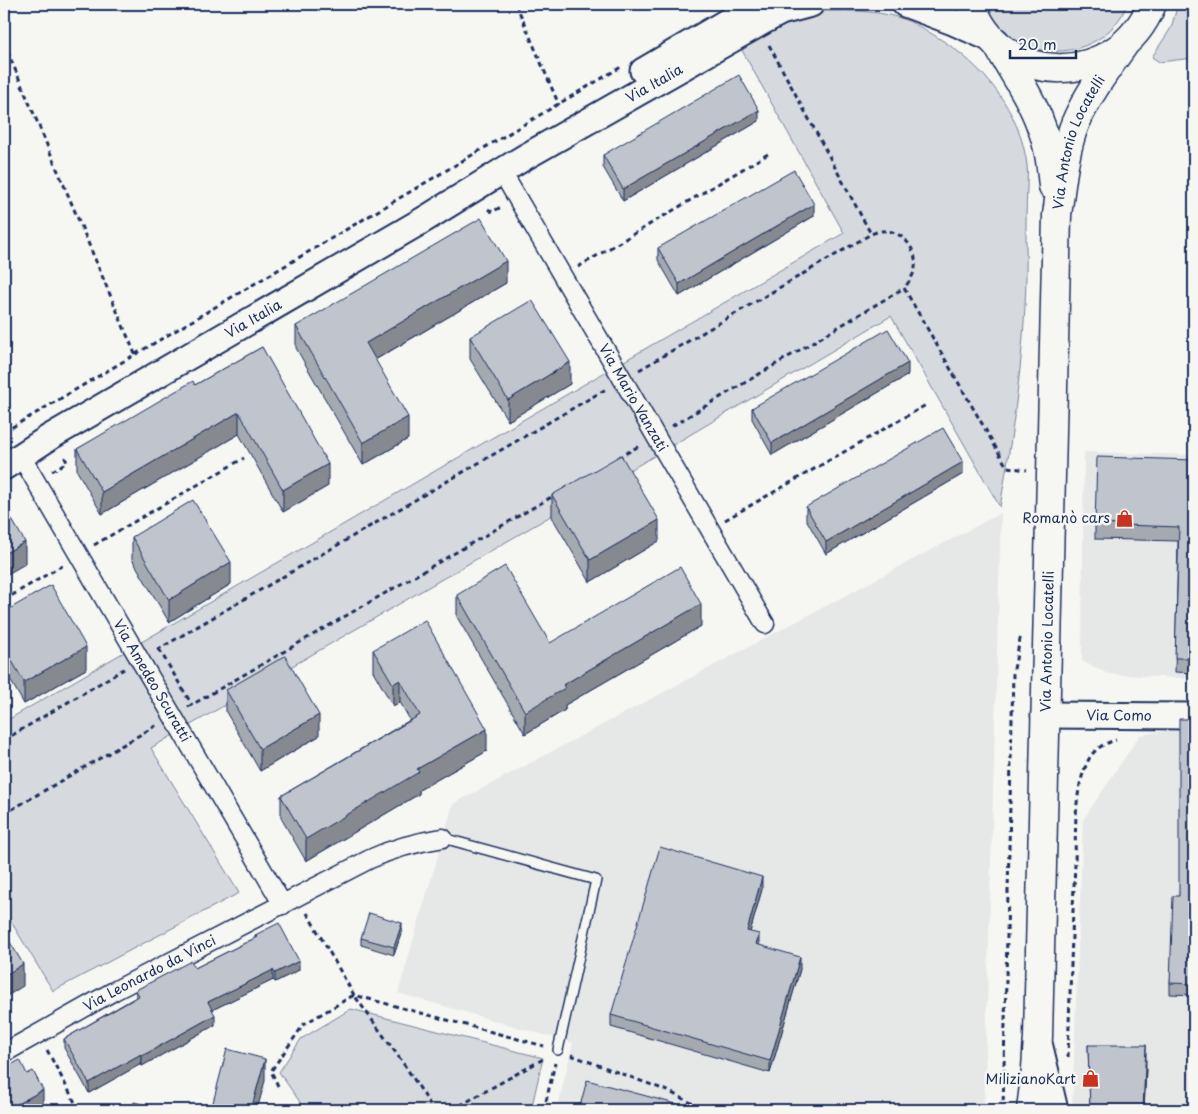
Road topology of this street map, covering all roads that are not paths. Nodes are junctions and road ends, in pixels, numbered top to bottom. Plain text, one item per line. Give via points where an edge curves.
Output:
1 (811, 4) edge
2 (905, 4) edge
3 (971, 4) edge
4 (1152, 4) edge
5 (761, 13) edge
6 (996, 41) junction
7 (1123, 46) junction
8 (588, 103) junction
9 (502, 172) junction
10 (418, 207) junction
11 (1057, 215) junction
12 (8, 457) edge
13 (764, 624) dead end
14 (1044, 715) junction
15 (1194, 716) edge
16 (443, 838) joint
17 (290, 901) junction
18 (1038, 1037) junction
19 (558, 1050) road end
20 (4, 1053) edge
21 (1036, 1069) junction
22 (1031, 1110) edge
23 (1039, 1110) edge
24 (1055, 1110) edge

1 - 5 street, Via Italia via 782,12
2 - 6 street
3 - 6 main road via 982,25
4 - 7 main road via 1141,26
5 - 8 street, Via Italia
5 - 9 street, Via Italia
6 - 7 main road via 1026,61 1058,68 1094,63
6 - 11 main road, Via Antonio Locatelli via 1042,126
7 - 11 main road, Via Antonio Locatelli via 1074,126
8 - 9 street, Via Italia via 566,123 520,150 505,164
8 - 10 street, Via Italia via 562,110
9 - 10 street, Via Italia via 488,172 439,201
9 - 12 street, Via Italia via 50,437
9 - 13 street, Via Mario Vanzati
10 - 12 street, Via Italia via 138,362 88,399 74,414
11 - 14 main road, Via Antonio Locatelli
12 - 17 street, Via Amedeo Scuratti via 79,555
14 - 15 street, Via Como
14 - 18 main road, Via Antonio Locatelli
16 - 17 street, Via Leonardo da Vinci via 391,850
16 - 19 lane via 596,880
17 - 20 street, Via Leonardo da Vinci via 114,991
18 - 21 main road, Via Antonio Locatelli
18 - 24 street
21 - 22 main road, Via Antonio Locatelli
21 - 23 main road, Via Antonio Locatelli

